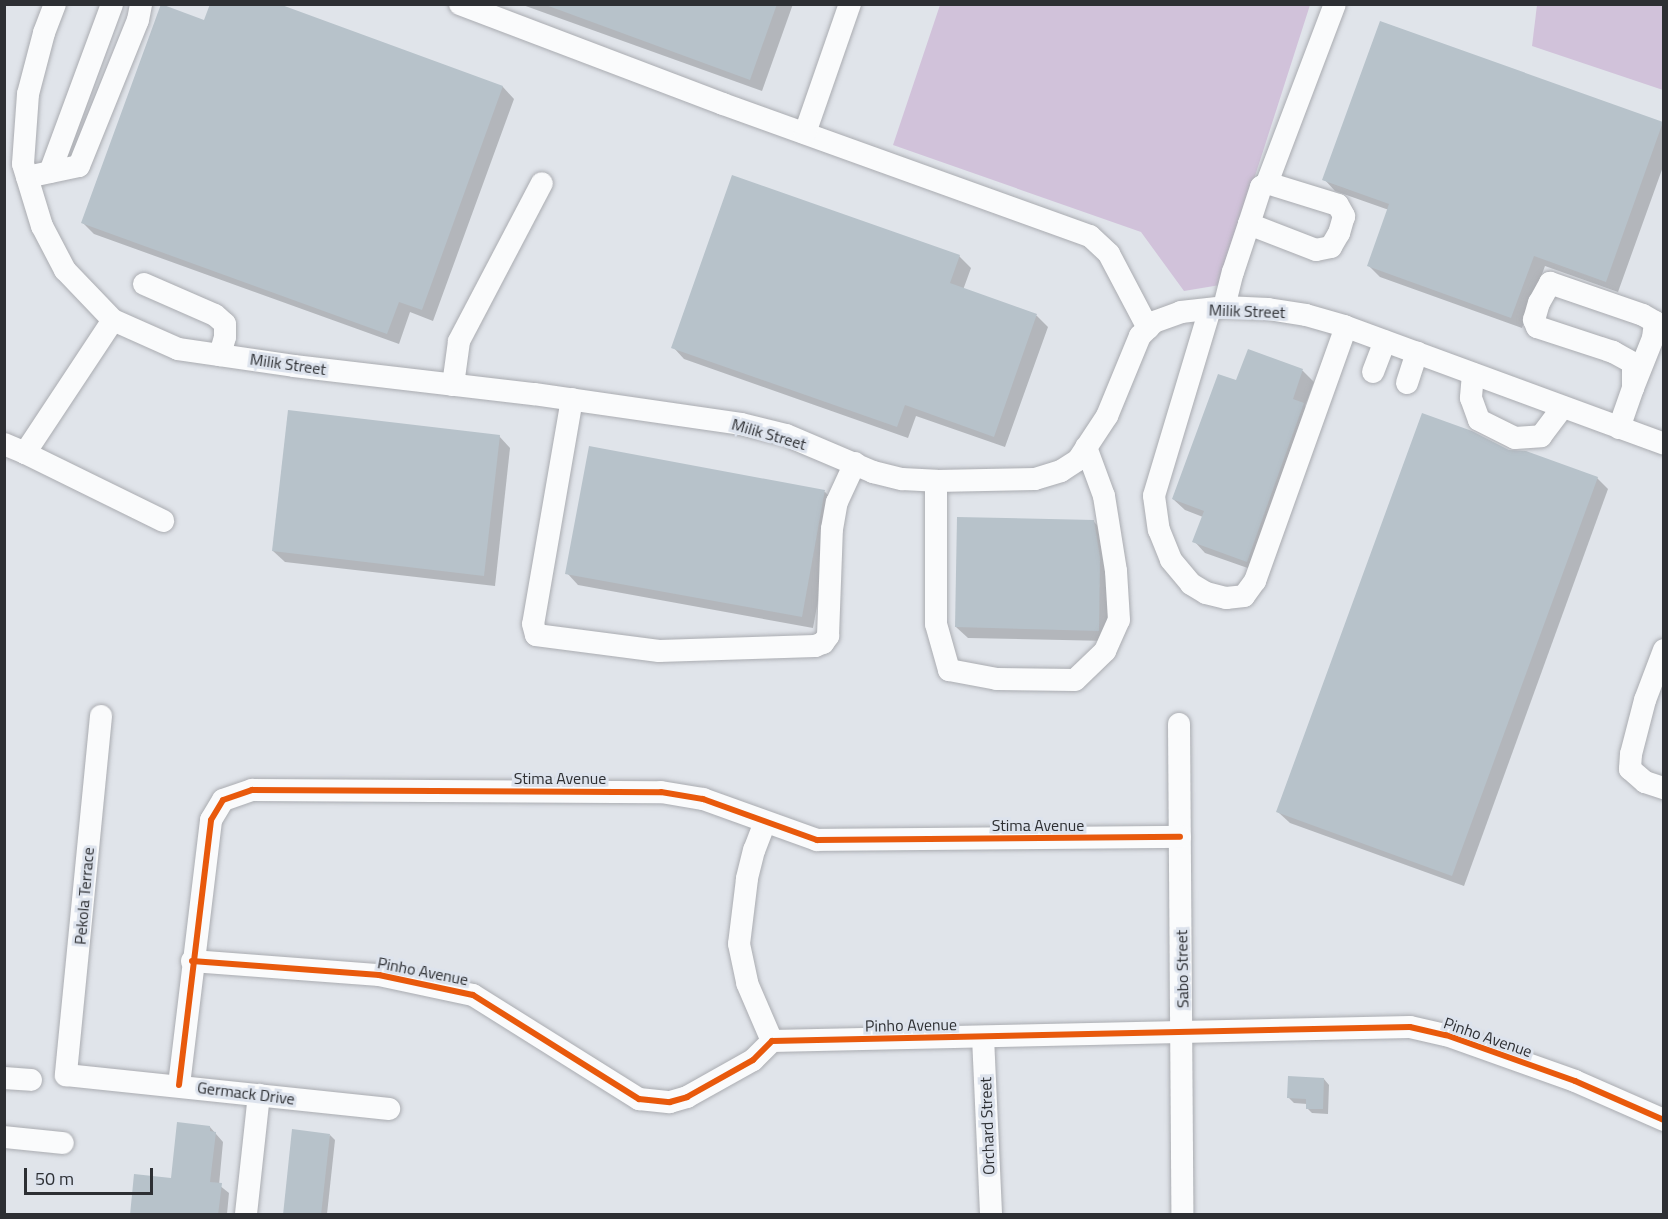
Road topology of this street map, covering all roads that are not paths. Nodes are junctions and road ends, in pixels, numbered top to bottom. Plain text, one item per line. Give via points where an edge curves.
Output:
1 (55, 4) edge
2 (112, 4) edge
3 (141, 4) edge
4 (460, 4) edge
5 (850, 4) edge
6 (1335, 4) edge
7 (805, 134) junction
8 (50, 172) junction
9 (27, 177) junction
10 (542, 183) dead end
11 (1268, 183) junction
12 (1249, 224) junction
13 (144, 284) dead end
14 (1217, 308) junction
15 (113, 320) junction
16 (1346, 327) junction
17 (1148, 328) junction
18 (1385, 341) junction
19 (1417, 353) junction
20 (220, 355) junction
21 (1373, 372) dead end
22 (1473, 374) junction
23 (1407, 382) dead end
24 (453, 385) junction
25 (1633, 388) junction
26 (572, 399) junction
27 (1563, 407) junction
28 (1619, 428) junction
29 (1664, 444) edge
30 (1086, 447) junction
31 (15, 448) edge
32 (855, 463) junction
33 (936, 481) junction
34 (163, 521) dead end
35 (1664, 650) edge
36 (101, 716) dead end
37 (1179, 724) dead end
38 (1664, 788) edge
39 (765, 822) junction
40 (1180, 837) junction
41 (192, 961) junction
42 (1182, 1032) junction
43 (983, 1037) junction
44 (772, 1041) junction
45 (66, 1076) joint
46 (4, 1078) edge
47 (31, 1080) dead end
48 (179, 1085) junction
49 (259, 1095) junction
50 (389, 1109) dead end
51 (1664, 1120) edge
52 (4, 1137) edge
53 (63, 1143) dead end
54 (246, 1215) edge
55 (991, 1215) edge
56 (1182, 1215) edge

1 - 9 street, Milik Street via 28,94 23,164
2 - 8 street
3 - 8 street via 79,166
4 - 7 street
5 - 7 street
6 - 11 street
7 - 17 street via 1090,236 1109,254
8 - 9 street
9 - 15 street, Milik Street via 42,226 65,270
10 - 24 street via 459,341
11 - 12 street via 1262,187
11 - 12 street via 1338,205 1344,216 1339,233 1330,247 1316,250
12 - 14 street
13 - 20 street via 215,315 225,324
14 - 16 street, Milik Street via 1306,315
14 - 16 street via 1154,496 1159,530 1171,560 1191,584 1227,598 1244,596 1255,581
14 - 17 street, Milik Street via 1175,312
15 - 20 street, Milik Street via 178,349
15 - 31 street
16 - 18 street, Milik Street
17 - 30 street, Milik Street via 1140,336 1107,416
18 - 19 street, Milik Street
18 - 21 street
19 - 22 street, Milik Street
19 - 23 street
20 - 24 street, Milik Street
22 - 27 street, Milik Street
22 - 27 street via 1471,398 1479,420 1515,438 1541,436
24 - 26 street, Milik Street
25 - 25 street via 1633,363 1613,352 1537,327 1534,320 1539,303 1550,284 1655,322 1653,339
25 - 28 street
26 - 32 street, Milik Street via 741,424 786,435
26 - 32 street via 533,624 536,635 659,651 823,643 828,636 832,529 837,502
27 - 28 street, Milik Street
28 - 29 street, Milik Street
30 - 33 street, Milik Street via 1078,460 1061,471 1035,479
30 - 33 street via 1104,496 1119,620 1105,651 1075,680 997,679 949,670 936,624
31 - 34 street
32 - 33 street, Milik Street via 902,479
35 - 38 street via 1645,700 1630,770 1645,782
36 - 45 street, Pekola Terrace
37 - 40 street, Sabo Street
39 - 40 street, Stima Avenue via 817,840
39 - 41 street, Stima Avenue via 703,799 661,792 252,790 224,800 211,820
39 - 44 street via 747,879 739,944 747,983
40 - 42 street, Sabo Street
41 - 44 street, Pinho Avenue via 379,975 473,995 639,1099 670,1102 687,1097 753,1060
41 - 48 street, Stima Avenue
42 - 43 street, Pinho Avenue
42 - 51 street, Pinho Avenue via 1410,1028 1446,1035 1575,1082
42 - 56 street, Sabo Street
43 - 44 street, Pinho Avenue
43 - 55 street, Orchard Street
45 - 48 street, Germack Drive
46 - 47 street
48 - 49 street, Germack Drive
49 - 50 street, Germack Drive
49 - 54 street
52 - 53 street

